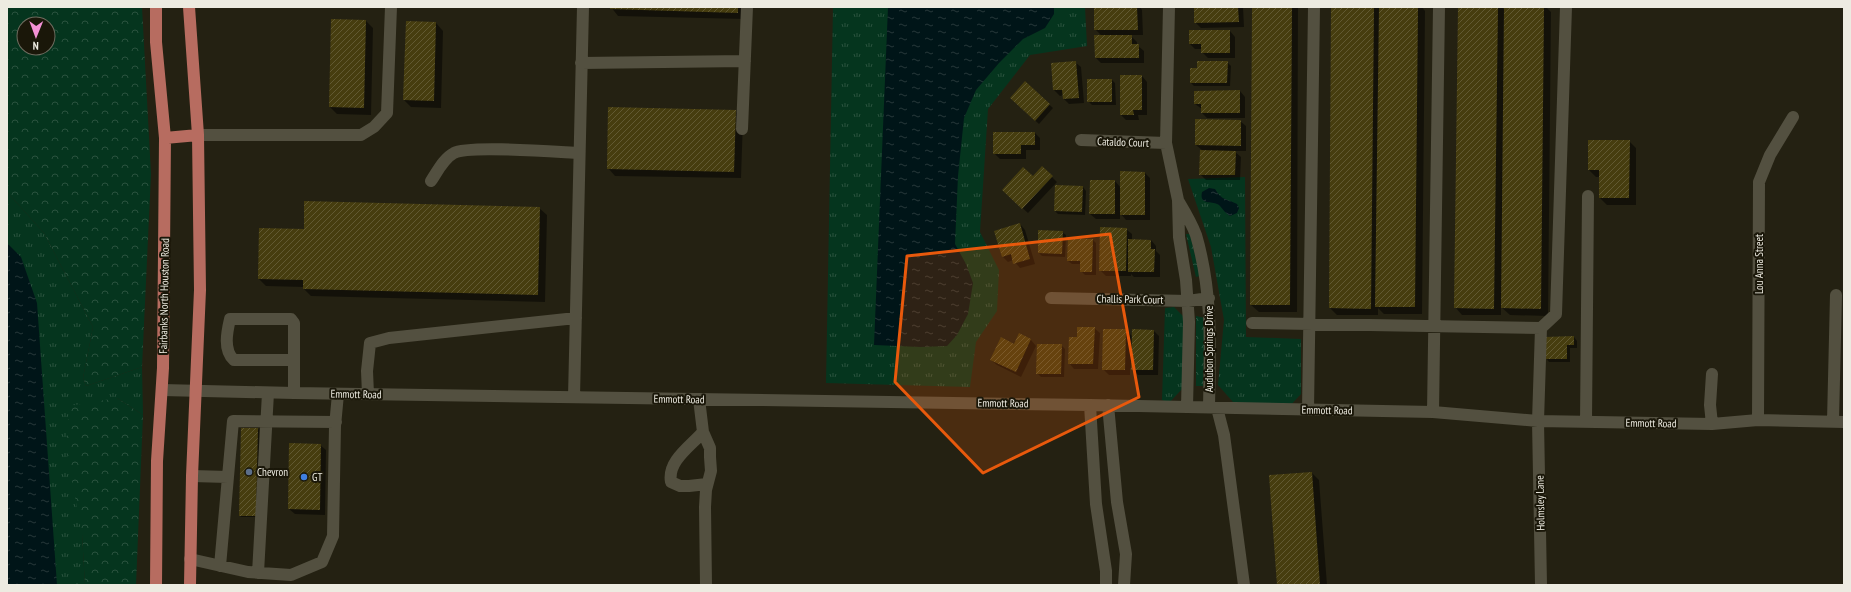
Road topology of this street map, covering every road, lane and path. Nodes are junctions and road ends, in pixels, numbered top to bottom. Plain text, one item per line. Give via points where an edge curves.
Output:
1 (156, 7) edge
2 (189, 7) edge
3 (391, 7) edge
4 (583, 7) edge
5 (747, 7) edge
6 (1169, 7) edge
7 (1314, 7) edge
8 (1439, 7) edge
9 (1566, 7) edge
10 (745, 61) junction
11 (581, 63) junction
12 (1793, 117) dead end
13 (742, 129) dead end
14 (198, 135) junction
15 (165, 138) junction
16 (1081, 140) dead end
17 (1166, 143) junction
18 (580, 153) junction
19 (431, 181) dead end
20 (1588, 196) dead end
21 (1178, 200) junction
22 (1836, 295) dead end
23 (1051, 298) dead end
24 (1209, 298) junction
25 (1188, 301) junction
26 (576, 318) junction
27 (1252, 323) dead end
28 (1309, 324) junction
29 (1434, 326) junction
30 (1540, 328) junction
31 (294, 360) junction
32 (1712, 374) dead end
33 (162, 390) junction
34 (195, 391) junction
35 (268, 393) junction
36 (294, 393) junction
37 (338, 394) junction
38 (368, 394) junction
39 (574, 397) junction
40 (699, 399) junction
41 (1090, 405) junction
42 (1108, 405) junction
43 (1187, 407) junction
44 (1213, 408) junction
45 (1308, 410) junction
46 (1433, 412) junction
47 (1758, 420) junction
48 (1538, 421) junction
49 (267, 422) junction
50 (336, 422) junction
51 (1586, 422) junction
52 (1838, 422) edge
53 (1712, 424) junction
54 (703, 432) junction
55 (192, 476) junction
56 (228, 477) junction
57 (707, 484) junction
58 (190, 559) junction
59 (220, 566) junction
60 (258, 572) junction
61 (156, 585) edge
62 (190, 585) edge
63 (706, 585) edge
64 (1106, 585) edge
65 (1124, 585) edge
66 (1244, 585) edge
67 (1541, 585) edge

1 - 15 main road, Fairbanks North Houston Road via 156,42
2 - 14 main road
3 - 14 street via 387,113 374,127 361,135
4 - 11 street
5 - 10 street
6 - 17 street, Audubon Springs Drive
7 - 28 street
8 - 29 street
9 - 30 street via 1556,314
10 - 11 street
10 - 13 street
11 - 18 street
12 - 47 street, Lou Anna Street via 1770,155 1759,182
14 - 15 main road
14 - 34 main road via 200,290
15 - 33 main road, Fairbanks North Houston Road
16 - 17 street, Cataldo Court
17 - 21 street, Audubon Springs Drive
18 - 19 street via 476,150 454,152
18 - 26 street
20 - 51 street
21 - 24 street, Audubon Springs Drive via 1196,233
21 - 25 street, Audubon Springs Drive via 1179,237
22 - 52 street
23 - 25 street, Challis Park Court
24 - 25 street, Challis Park Court
24 - 44 street, Audubon Springs Drive
25 - 43 street, Audubon Springs Drive
26 - 38 street via 389,338 370,343
26 - 39 street
27 - 28 street
28 - 29 street
28 - 45 street
29 - 30 street
29 - 46 street
30 - 48 street, Holmsley Lane
31 - 31 street via 294,323 291,319 230,319 227,349 229,356 234,360
31 - 36 street
32 - 53 street
33 - 34 street, Emmott Road
33 - 61 main road, Fairbanks North Houston Road via 157,461
34 - 35 street, Emmott Road
34 - 55 main road
35 - 36 street, Emmott Road
35 - 49 street
36 - 37 street, Emmott Road
37 - 38 street, Emmott Road
37 - 50 street
38 - 39 street, Emmott Road
39 - 40 street, Emmott Road
40 - 41 street, Emmott Road
40 - 54 street
41 - 42 street, Emmott Road
41 - 64 street via 1096,504
42 - 43 street, Emmott Road
42 - 65 street via 1117,502 1126,554
43 - 44 street, Emmott Road
44 - 45 street, Emmott Road
44 - 66 street, Audubon Springs Drive via 1224,435
45 - 46 street, Emmott Road
46 - 48 street, Emmott Road
47 - 52 street, Emmott Road
47 - 53 street, Emmott Road
48 - 51 street, Emmott Road
48 - 67 street, Holmsley Lane
49 - 50 street
49 - 56 street via 234,422
49 - 60 street
50 - 60 street via 333,536 322,562 291,575
51 - 53 street, Emmott Road
54 - 57 street via 710,448 711,471
54 - 57 street via 684,451 669,474 671,482 680,486
55 - 56 street
55 - 58 main road
56 - 59 street
57 - 63 street
58 - 59 street
58 - 62 main road
59 - 60 street

